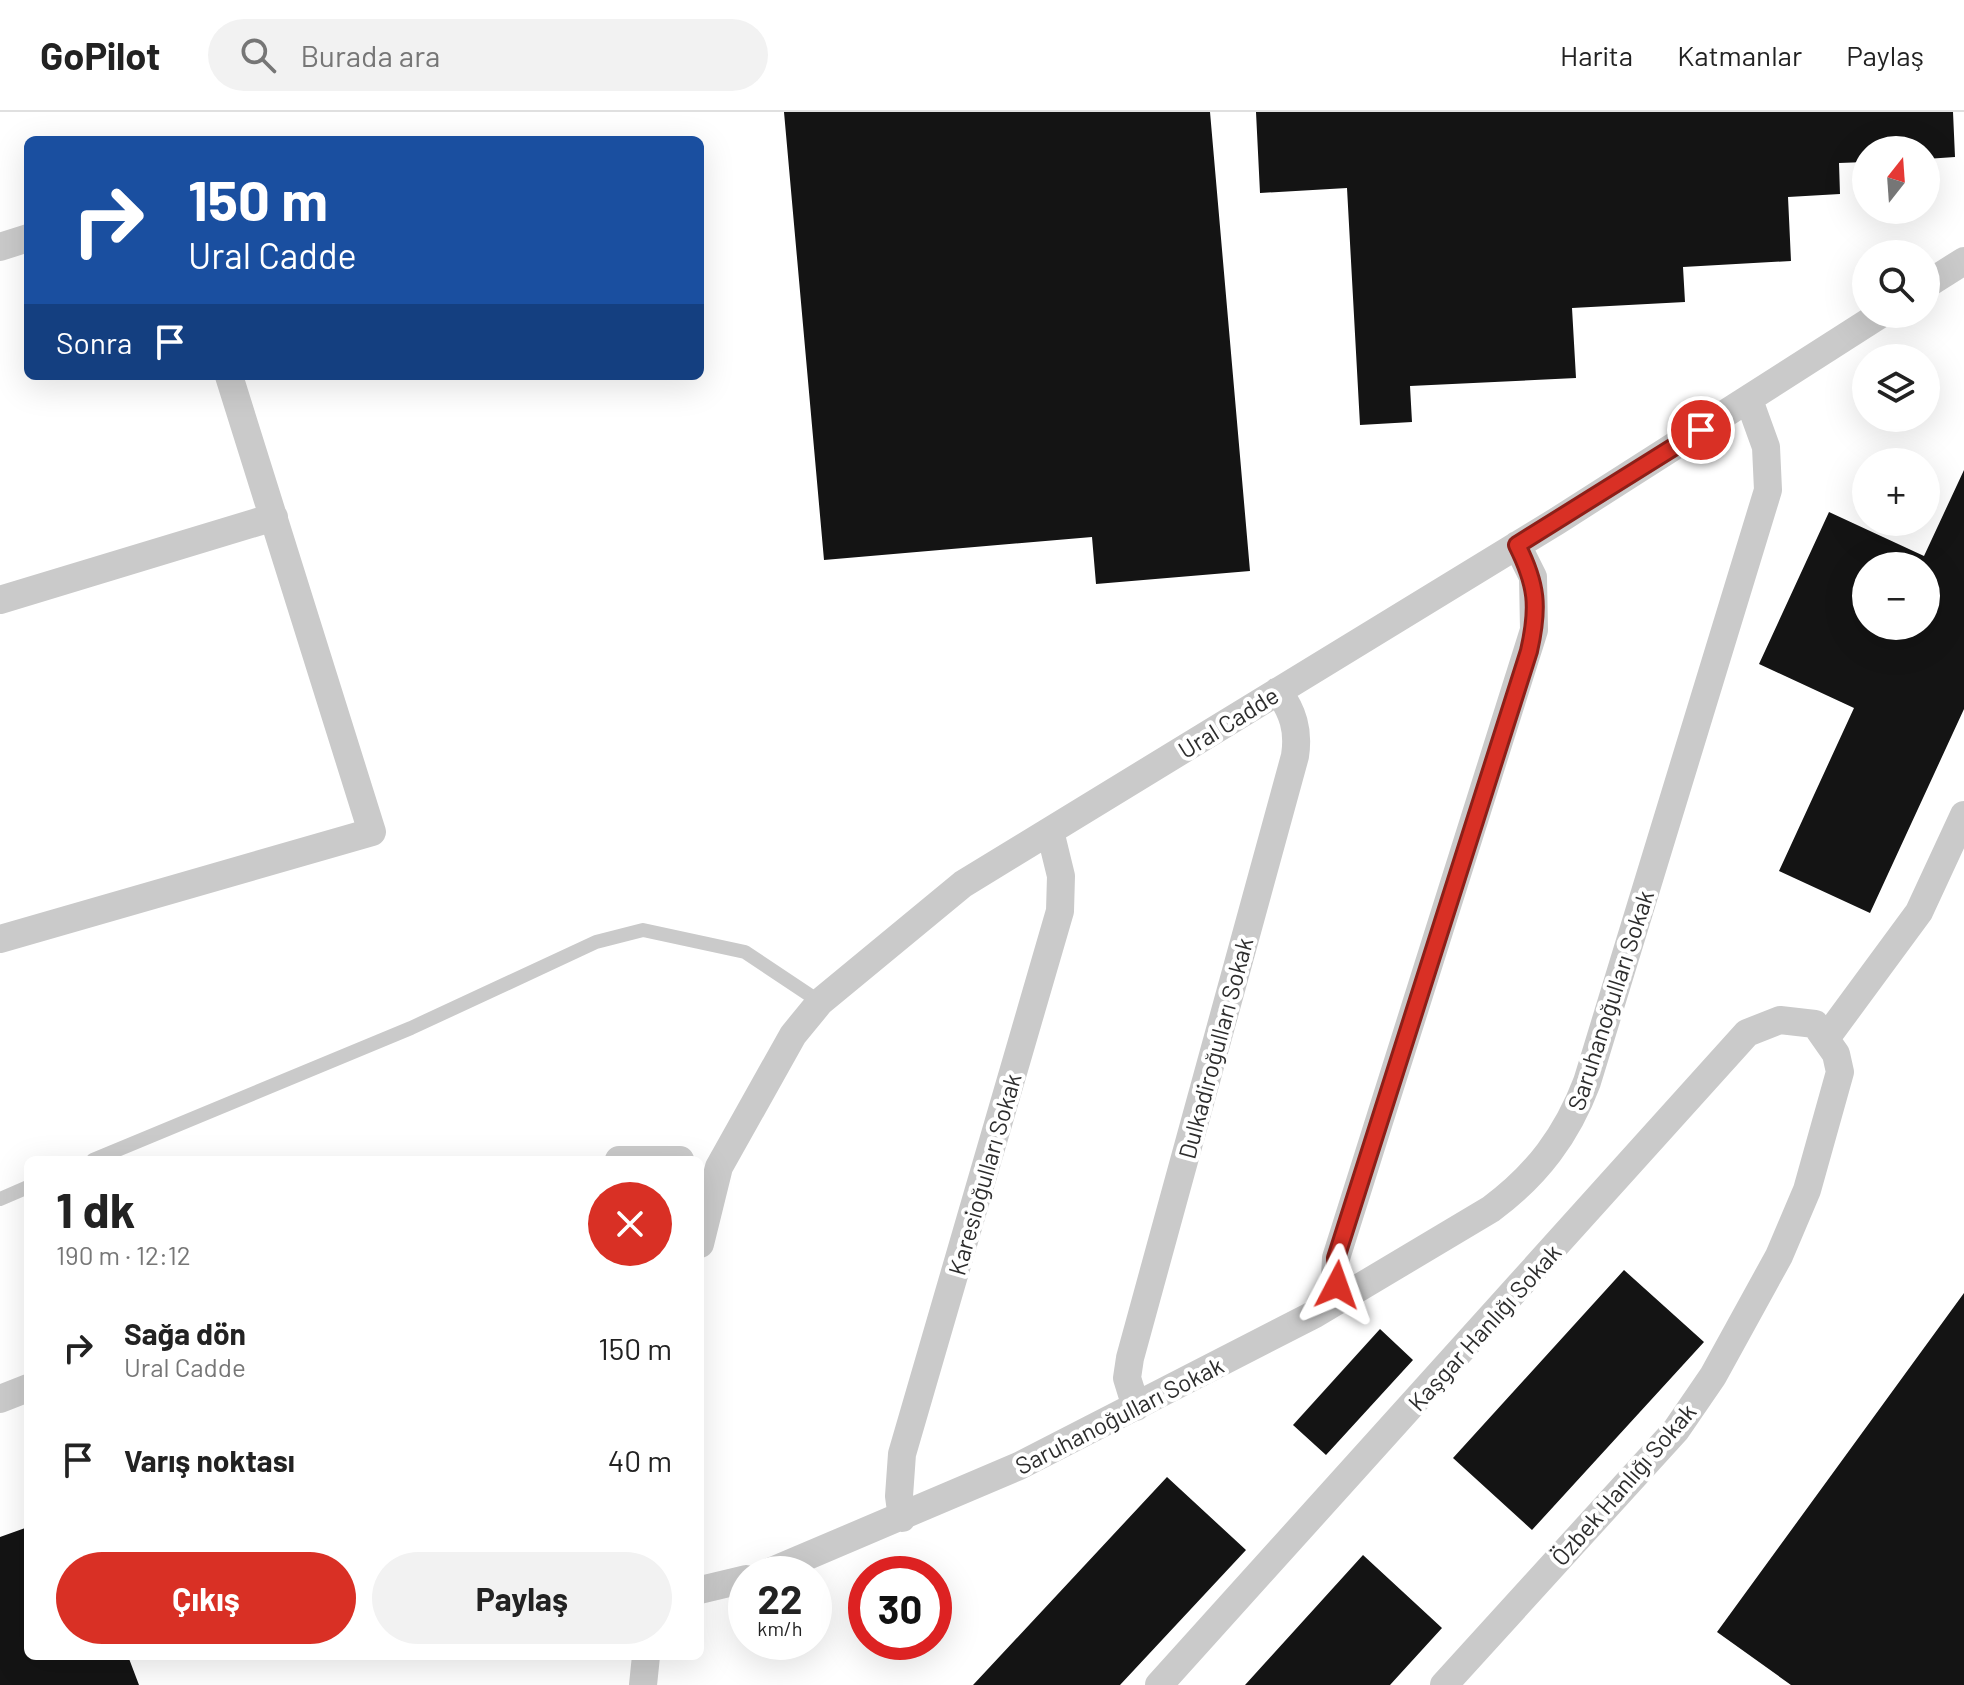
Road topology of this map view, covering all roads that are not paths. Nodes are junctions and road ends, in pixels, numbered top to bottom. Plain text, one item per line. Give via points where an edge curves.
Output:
1 (24, 239) edge
2 (0, 247) edge
3 (1964, 261) edge
4 (1940, 276) edge
5 (1860, 328) edge
6 (230, 380) edge
7 (1749, 400) junction
8 (274, 517) junction
9 (1517, 545) junction
10 (0, 600) edge
11 (1278, 691) junction
12 (1964, 815) edge
13 (1050, 831) junction
14 (0, 939) edge
15 (820, 1002) junction
16 (1827, 1037) junction
17 (103, 1156) edge
18 (709, 1166) edge
19 (24, 1189) edge
20 (0, 1199) edge
21 (704, 1209) edge
22 (1343, 1297) junction
23 (24, 1390) edge
24 (0, 1399) edge
25 (1136, 1407) junction
26 (902, 1518) junction
27 (809, 1556) edge
28 (728, 1583) edge
29 (704, 1589) edge
30 (646, 1660) edge
31 (643, 1685) edge
32 (1159, 1685) edge
33 (1444, 1685) edge

1 - 2 street
3 - 4 street
5 - 7 street, Ural Cadde
6 - 8 street
7 - 9 street, Ural Cadde
7 - 22 street, Saruhanoğulları Sokak via 1766,447 1768,490 1577,1108 1548,1156 1512,1194
8 - 10 street
8 - 14 street via 372,832
9 - 11 street, Ural Cadde
9 - 22 street via 1533,577 1534,630 1336,1258 1335,1277
11 - 13 street, Ural Cadde
11 - 25 street, Dulkadiroğulları Sokak via 1293,714 1295,756 1130,1358 1127,1378
12 - 16 street via 1919,912
13 - 15 street, Ural Cadde via 963,884
13 - 26 street, Karesioğulları Sokak via 1061,876 1060,911 902,1454
15 - 17 lane via 745,952 643,930 596,942 411,1028
15 - 18 street, Ural Cadde
16 - 32 street, Kaşgar Hanlığı Sokak via 1815,1024 1798,1020 1763,1024 1747,1033
16 - 33 street, Özbek Hanlığı Sokak via 1840,1072 1807,1190 1747,1320 1676,1430
18 - 21 street, Ural Cadde
19 - 20 lane
22 - 25 street, Saruhanoğulları Sokak
23 - 24 street
25 - 26 street, Saruhanoğulları Sokak
26 - 27 street, Saruhanoğulları Sokak
28 - 29 street
30 - 31 street

